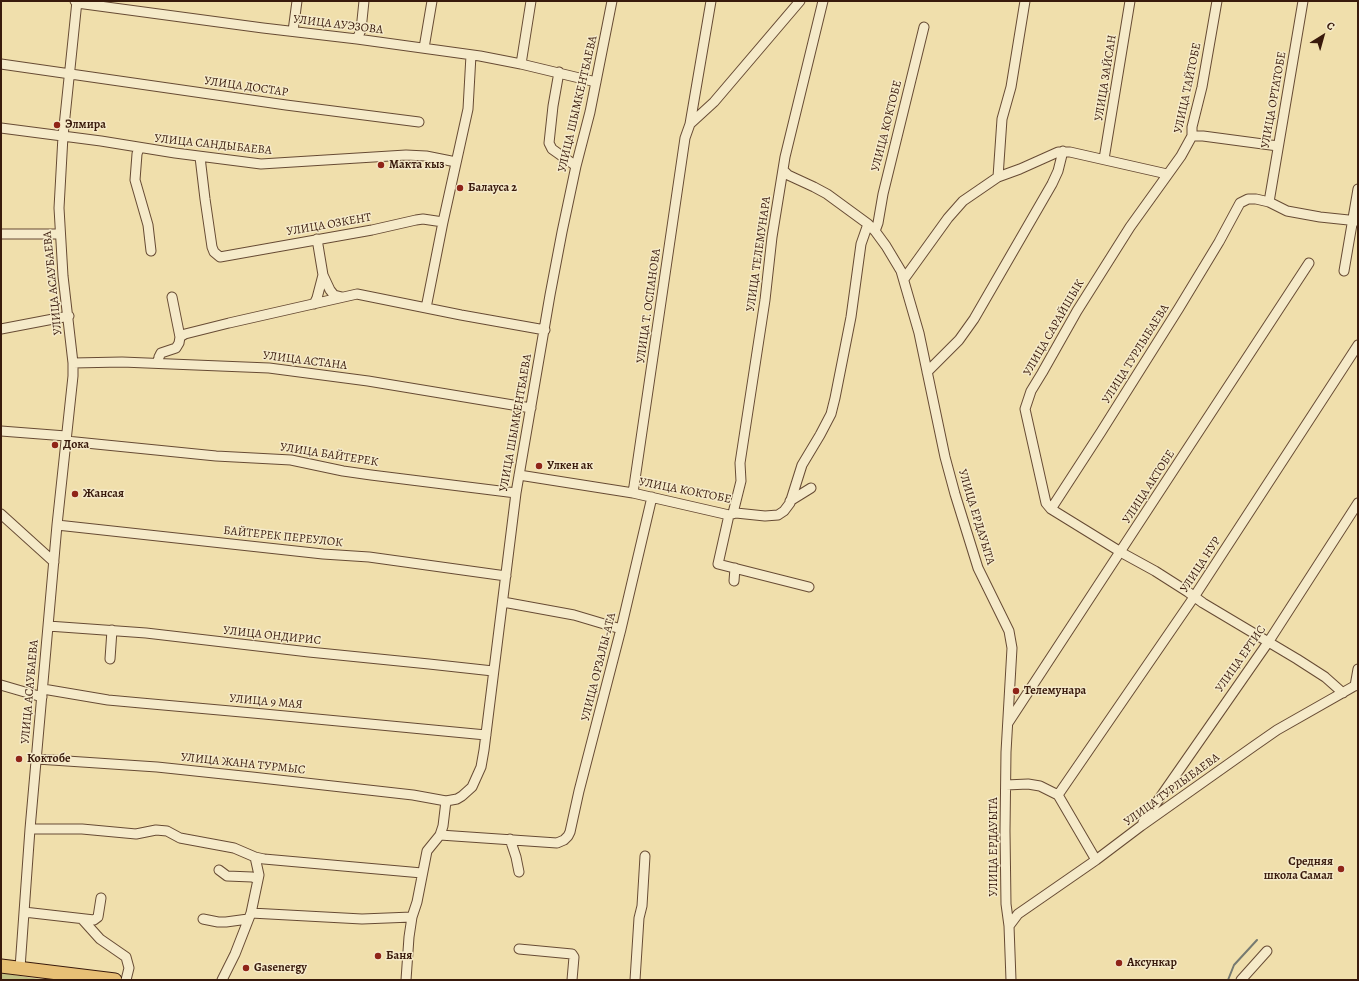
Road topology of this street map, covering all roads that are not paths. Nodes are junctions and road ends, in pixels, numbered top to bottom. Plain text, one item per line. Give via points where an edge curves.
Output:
1 (297, 1) edge
2 (364, 1) edge
3 (432, 1) edge
4 (531, 1) edge
5 (612, 1) edge
6 (711, 1) edge
7 (800, 1) edge
8 (823, 1) edge
9 (1025, 1) edge
10 (1130, 1) edge
11 (1217, 1) edge
12 (1303, 1) edge
13 (77, 2) edge
14 (924, 27) dead end
15 (293, 31) junction
16 (357, 39) junction
17 (424, 48) junction
18 (471, 55) junction
19 (1, 64) edge
20 (521, 64) junction
21 (559, 72) junction
22 (70, 74) junction
23 (596, 82) junction
24 (420, 122) dead end
25 (690, 124) junction
26 (1, 128) edge
27 (63, 136) junction
28 (1192, 136) junction
29 (1278, 146) junction
30 (138, 148) junction
31 (1063, 151) junction
32 (200, 157) junction
33 (1104, 159) junction
34 (456, 162) junction
35 (576, 166) junction
36 (783, 170) junction
37 (1167, 174) junction
38 (998, 177) junction
39 (1358, 189) edge
40 (1269, 202) junction
41 (1355, 220) edge
42 (442, 222) junction
43 (868, 224) junction
44 (875, 231) junction
45 (1, 234) edge
46 (60, 234) junction
47 (317, 239) junction
48 (151, 251) dead end
49 (1309, 263) dead end
50 (1344, 271) dead end
51 (324, 275) junction
52 (904, 279) junction
53 (172, 297) dead end
54 (342, 298) junction
55 (314, 304) junction
56 (426, 308) junction
57 (68, 316) junction
58 (1, 329) edge
59 (545, 330) junction
60 (180, 337) junction
61 (1358, 345) edge
62 (73, 363) junction
63 (158, 363) junction
64 (927, 372) junction
65 (531, 408) junction
66 (1, 431) edge
67 (66, 439) junction
68 (519, 475) junction
69 (811, 488) dead end
70 (516, 492) junction
71 (633, 493) junction
72 (652, 497) junction
73 (790, 501) junction
74 (1358, 503) edge
75 (1051, 509) junction
76 (1, 514) edge
77 (731, 514) junction
78 (57, 525) junction
79 (1120, 551) junction
80 (54, 562) junction
81 (734, 568) junction
82 (506, 576) junction
83 (734, 581) dead end
84 (809, 587) dead end
85 (1194, 597) junction
86 (503, 602) junction
87 (48, 626) junction
88 (621, 629) junction
89 (112, 630) junction
90 (1269, 642) junction
91 (110, 659) dead end
92 (1358, 669) edge
93 (493, 671) junction
94 (1, 685) edge
95 (1356, 685) edge
96 (43, 693) junction
97 (1343, 693) junction
98 (1008, 723) junction
99 (486, 735) junction
100 (37, 759) junction
101 (1006, 784) junction
102 (1058, 795) junction
103 (446, 801) junction
104 (1141, 826) junction
105 (30, 829) junction
106 (440, 834) junction
107 (510, 839) junction
108 (645, 856) dead end
109 (255, 858) junction
110 (1096, 860) junction
111 (276, 861) junction
112 (219, 870) dead end
113 (519, 872) dead end
114 (422, 873) junction
115 (259, 877) junction
116 (101, 898) dead end
117 (24, 912) junction
118 (249, 916) junction
119 (412, 917) junction
120 (82, 919) junction
121 (204, 919) dead end
122 (1009, 926) junction
123 (519, 949) dead end
124 (1267, 951) dead end
125 (1, 966) edge
126 (20, 968) junction
127 (101, 979) edge
128 (115, 980) edge
129 (126, 980) edge
130 (222, 980) edge
131 (406, 980) edge
132 (572, 980) edge
133 (635, 980) edge
134 (1010, 980) edge
135 (1241, 980) edge

1 - 15 street
2 - 16 street via 361,30
3 - 17 street
4 - 20 street
5 - 23 street, УЛИЦА ШЫМКЕНТБАЕВА
6 - 25 street, УЛИЦА Т. ОСПАНОВА
7 - 25 street via 714,102
8 - 36 street, УЛИЦА ТЕЛЕМУНАРА
9 - 38 street via 1011,87 1002,119
10 - 33 street, УЛИЦА ЗАЙСАН
11 - 28 street, УЛИЦА ТАЙТОБЕ
12 - 29 street, УЛИЦА ОРТАТОБЕ via 1284,124
13 - 15 street, УЛИЦА АУЭЗОВА
13 - 22 street, УЛИЦА АСАУБАЕВА
14 - 44 street, УЛИЦА КОКТОБЕ
15 - 16 street, УЛИЦА АУЭЗОВА
16 - 17 street, УЛИЦА АУЭЗОВА
17 - 18 street, УЛИЦА АУЭЗОВА
18 - 20 street, УЛИЦА АУЭЗОВА
18 - 34 street via 468,109
19 - 22 street, УЛИЦА ДОСТАР
20 - 21 street, УЛИЦА АУЭЗОВА
21 - 23 street, УЛИЦА АУЭЗОВА
21 - 35 street via 549,143 552,149
22 - 24 street, УЛИЦА ДОСТАР
22 - 27 street, УЛИЦА АСАУБАЕВА
23 - 35 street, УЛИЦА ШЫМКЕНТБАЕВА
25 - 71 street, УЛИЦА Т. ОСПАНОВА via 685,138
26 - 27 street, УЛИЦА САНДЫБАЕВА
27 - 30 street, УЛИЦА САНДЫБАЕВА
27 - 46 street, УЛИЦА АСАУБАЕВА
28 - 29 street
28 - 37 street, УЛИЦА ТАЙТОБЕ
29 - 40 street, УЛИЦА ОРТАТОБЕ
30 - 32 street, УЛИЦА САНДЫБАЕВА
30 - 48 street via 135,180 148,225
31 - 33 street
31 - 38 street
31 - 64 street via 1052,184 974,319 959,340
32 - 34 street, УЛИЦА САНДЫБАЕВА via 261,164 406,155
32 - 47 street, УЛИЦА ОЗКЕНТ via 212,247 220,257
33 - 37 street
34 - 42 street
35 - 59 street, УЛИЦА ШЫМКЕНТБАЕВА
36 - 43 street, УЛИЦА ЕРДАУЫТА via 827,194
36 - 77 street, УЛИЦА ТЕЛЕМУНАРА via 740,463 741,481
37 - 75 street, УЛИЦА САРАЙШЫК via 1077,311 1027,400 1025,409 1038,470 1046,503
38 - 52 street via 963,201
39 - 41 street
40 - 41 street via 1287,211
40 - 75 street, УЛИЦА ТУРЛЫБАЕВА via 1248,199 1240,203 1145,362
41 - 50 street
42 - 47 street, УЛИЦА ОЗКЕНТ via 423,219
42 - 56 street
43 - 44 street, УЛИЦА ЕРДАУЫТА
43 - 73 street, УЛИЦА КОКТОБЕ via 861,244 836,398 831,414 802,465
44 - 52 street, УЛИЦА ЕРДАУЫТА via 897,262
45 - 46 street
46 - 57 street, УЛИЦА АСАУБАЕВА
47 - 51 street
49 - 79 street, УЛИЦА АКТОБЕ
51 - 54 street via 332,293
51 - 55 street
52 - 64 street, УЛИЦА ЕРДАУЫТА
53 - 60 street
54 - 55 street
54 - 56 street via 356,294
55 - 60 street
56 - 59 street
57 - 58 street
57 - 62 street, УЛИЦА АСАУБАЕВА
59 - 65 street, УЛИЦА ШЫМКЕНТБАЕВА
60 - 63 street via 178,346 161,353
61 - 85 street, УЛИЦА НУР
62 - 63 street, УЛИЦА АСТАНА
62 - 67 street, УЛИЦА АСАУБАЕВА
63 - 65 street, УЛИЦА АСТАНА via 269,368
64 - 98 street, УЛИЦА ЕРДАУЫТА via 945,457 964,524 978,568 1009,631 1012,648
65 - 68 street, УЛИЦА ШЫМКЕНТБАЕВА
66 - 67 street, УЛИЦА БАЙТЕРЕК
67 - 70 street, УЛИЦА БАЙТЕРЕК via 216,456 291,460 371,475
67 - 78 street, УЛИЦА АСАУБАЕВА
68 - 70 street, УЛИЦА ШЫМКЕНТБАЕВА
68 - 71 street, УЛИЦА КОКТОБЕ
69 - 73 street
70 - 82 street, УЛИЦА ШЫМКЕНТБАЕВА
71 - 72 street, УЛИЦА КОКТОБЕ
72 - 77 street, УЛИЦА КОКТОБЕ
72 - 88 street, УЛИЦА ОРЗАЛЫ-АТА
73 - 77 street, УЛИЦА КОКТОБЕ via 778,515
74 - 90 street, УЛИЦА ЕРТИС
75 - 79 street
76 - 80 street
77 - 81 street, УЛИЦА ТЕЛЕМУНАРА via 718,564
78 - 80 street, УЛИЦА АСАУБАЕВА
78 - 82 street, БАЙТЕРЕК ПЕРЕУЛОК via 369,557
79 - 85 street
79 - 98 street, УЛИЦА АКТОБЕ
80 - 87 street, УЛИЦА АСАУБАЕВА
81 - 83 street
81 - 84 street
82 - 86 street, УЛИЦА ШЫМКЕНТБАЕВА
85 - 90 street
85 - 102 street, УЛИЦА НУР
86 - 88 street via 567,614
86 - 93 street, УЛИЦА ШЫМКЕНТБАЕВА
87 - 89 street, УЛИЦА ОНДИРИС
87 - 96 street, УЛИЦА АСАУБАЕВА
88 - 107 street, УЛИЦА ОРЗАЛЫ-АТА via 570,832 564,840 557,843
89 - 91 street
89 - 93 street, УЛИЦА ОНДИРИС
90 - 97 street via 1325,677
90 - 104 street, УЛИЦА ЕРТИС
92 - 95 street
93 - 99 street, УЛИЦА ШЫМКЕНТБАЕВА
94 - 96 street, УЛИЦА 9 МАЯ
95 - 97 street, УЛИЦА ТУРЛЫБАЕВА
96 - 99 street, УЛИЦА 9 МАЯ
96 - 100 street, УЛИЦА АСАУБАЕВА
97 - 104 street, УЛИЦА ТУРЛЫБАЕВА via 1277,730
98 - 101 street, УЛИЦА ЕРДАУЫТА
99 - 103 street, УЛИЦА ШЫМКЕНТБАЕВА via 481,767 472,787 457,799
100 - 103 street, УЛИЦА ЖАНА ТУРМЫС via 157,767 413,795
100 - 105 street, УЛИЦА АСАУБАЕВА
101 - 102 street via 1040,786
101 - 122 street, УЛИЦА ЕРДАУЫТА via 1006,904
102 - 110 street
103 - 106 street
104 - 110 street, УЛИЦА ТУРЛЫБАЕВА
105 - 109 street via 82,829 136,834 164,831 176,836 234,848
105 - 117 street, УЛИЦА АСАУБАЕВА
106 - 107 street
106 - 114 street via 427,851
107 - 113 street
108 - 133 street
109 - 111 street
109 - 115 street
110 - 122 street, УЛИЦА ТУРЛЫБАЕВА via 1018,914
111 - 114 street
111 - 115 street via 267,865
112 - 115 street via 227,876
114 - 119 street
115 - 118 street
116 - 120 street via 97,919
117 - 120 street
117 - 126 street, УЛИЦА АСАУБАЕВА
118 - 119 street via 362,919
118 - 121 street via 226,922
118 - 130 street
119 - 131 street
120 - 129 street via 100,939 126,957 129,968
122 - 134 street, УЛИЦА ЕРДАУЫТА
123 - 132 street via 572,954
124 - 135 street
125 - 126 highway
126 - 127 highway
127 - 128 highway

